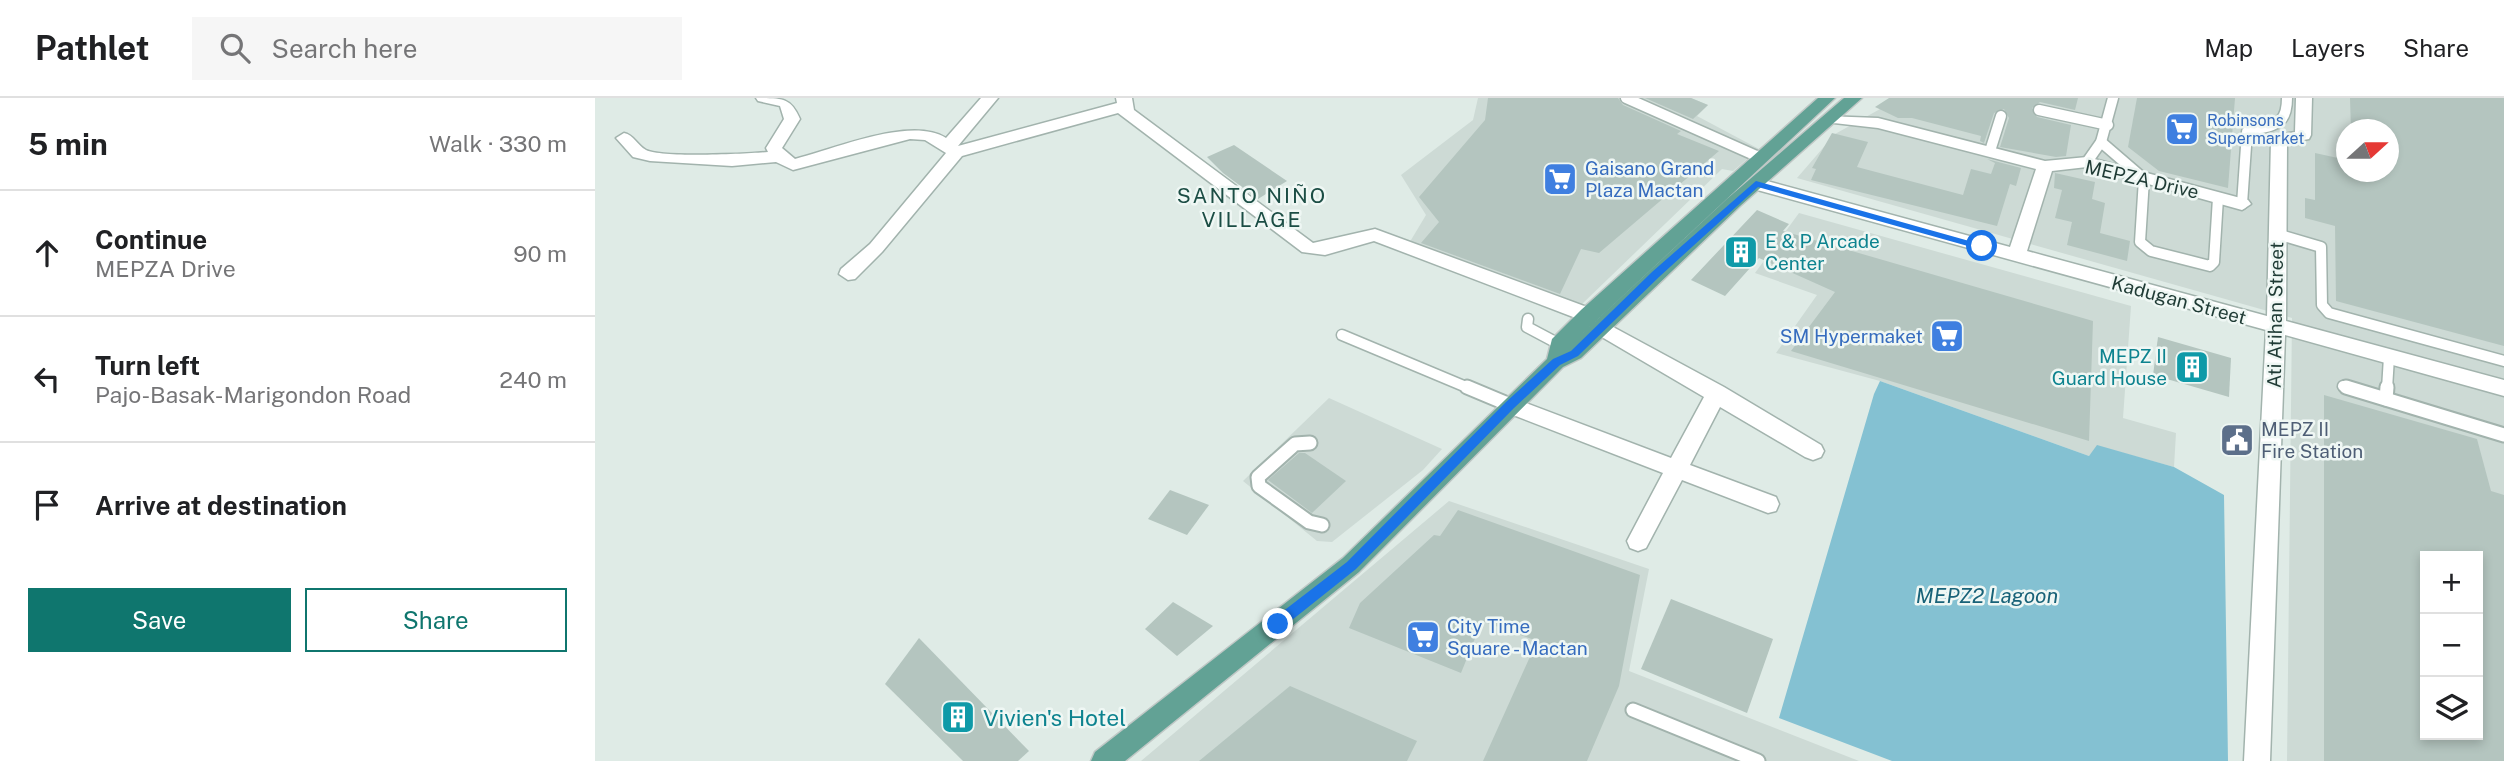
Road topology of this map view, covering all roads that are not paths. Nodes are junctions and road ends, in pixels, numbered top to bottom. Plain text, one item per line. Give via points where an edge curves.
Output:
1 (764, 98) edge
2 (991, 98) edge
3 (1626, 98) edge
4 (1827, 98) edge
5 (2113, 98) edge
6 (2287, 98) edge
7 (2304, 98) edge
8 (1854, 99) edge
9 (1124, 102) edge
10 (2039, 110) dead end
11 (2001, 116) dead end
12 (1831, 119) junction
13 (1878, 123) junction
14 (2108, 125) junction
15 (624, 138) dead end
16 (2102, 142) junction
17 (952, 149) junction
18 (1990, 151) junction
19 (779, 156) junction
20 (1761, 158) junction
21 (2087, 162) junction
22 (2045, 166) junction
23 (2144, 179) junction
24 (1756, 184) junction
25 (2218, 198) junction
26 (2242, 204) joint
27 (2277, 234) junction
28 (2016, 256) junction
29 (848, 274) dead end
30 (1528, 319) dead end
31 (1595, 322) junction
32 (2276, 326) junction
33 (1342, 335) dead end
34 (1558, 353) junction
35 (2389, 357) junction
36 (2504, 361) edge
37 (2343, 386) dead end
38 (2504, 388) edge
39 (1717, 393) junction
40 (2386, 399) junction
41 (1510, 405) junction
42 (2504, 435) edge
43 (1310, 443) dead end
44 (1813, 451) dead end
45 (1677, 469) junction
46 (1768, 504) dead end
47 (1322, 525) dead end
48 (1638, 541) dead end
49 (1633, 710) dead end
50 (1104, 761) edge
51 (1758, 761) edge
52 (2257, 761) edge

1 - 19 street via 787,102 792,119 774,148
2 - 17 street
3 - 20 lane
4 - 20 main road
5 - 14 lane
6 - 26 lane via 2283,120 2247,132
7 - 27 street, Ati Atihan Street via 2303,135 2279,140
8 - 12 main road
8 - 13 street, MEPZA Drive
9 - 17 street
9 - 31 street via 1126,112 1308,248 1323,250 1362,234 1375,235
10 - 14 lane
11 - 18 lane
12 - 13 street, MEPZA Drive
12 - 24 main road
13 - 18 street, MEPZA Drive
14 - 16 lane
15 - 19 street via 639,153 650,156 732,161
16 - 21 lane
16 - 23 lane
17 - 19 street via 929,135 910,134 793,165
17 - 29 street via 876,248
18 - 22 street, MEPZA Drive
20 - 31 main road
21 - 22 street, MEPZA Drive
21 - 23 street, MEPZA Drive
22 - 28 street
23 - 25 street, MEPZA Drive
23 - 25 lane via 2143,247 2203,265 2214,262
24 - 28 street
24 - 31 main road
25 - 26 street, MEPZA Drive
27 - 32 street, Ati Atihan Street
27 - 36 lane via 2321,247 2322,305 2329,313
28 - 32 street, Kadugan Street
30 - 34 lane via 1527,327
31 - 34 main road via 1574,353
31 - 39 street
32 - 35 street, Kadugan Street
32 - 52 street, Ati Atihan Street
33 - 41 lane
34 - 41 main road
35 - 38 street, Kadugan Street
35 - 40 lane
37 - 40 lane
39 - 44 street
39 - 45 street
40 - 42 lane
41 - 45 street
41 - 50 main road via 1352,565
43 - 47 lane via 1295,444 1258,477 1259,486 1309,522
45 - 46 street
45 - 48 street
49 - 51 lane

